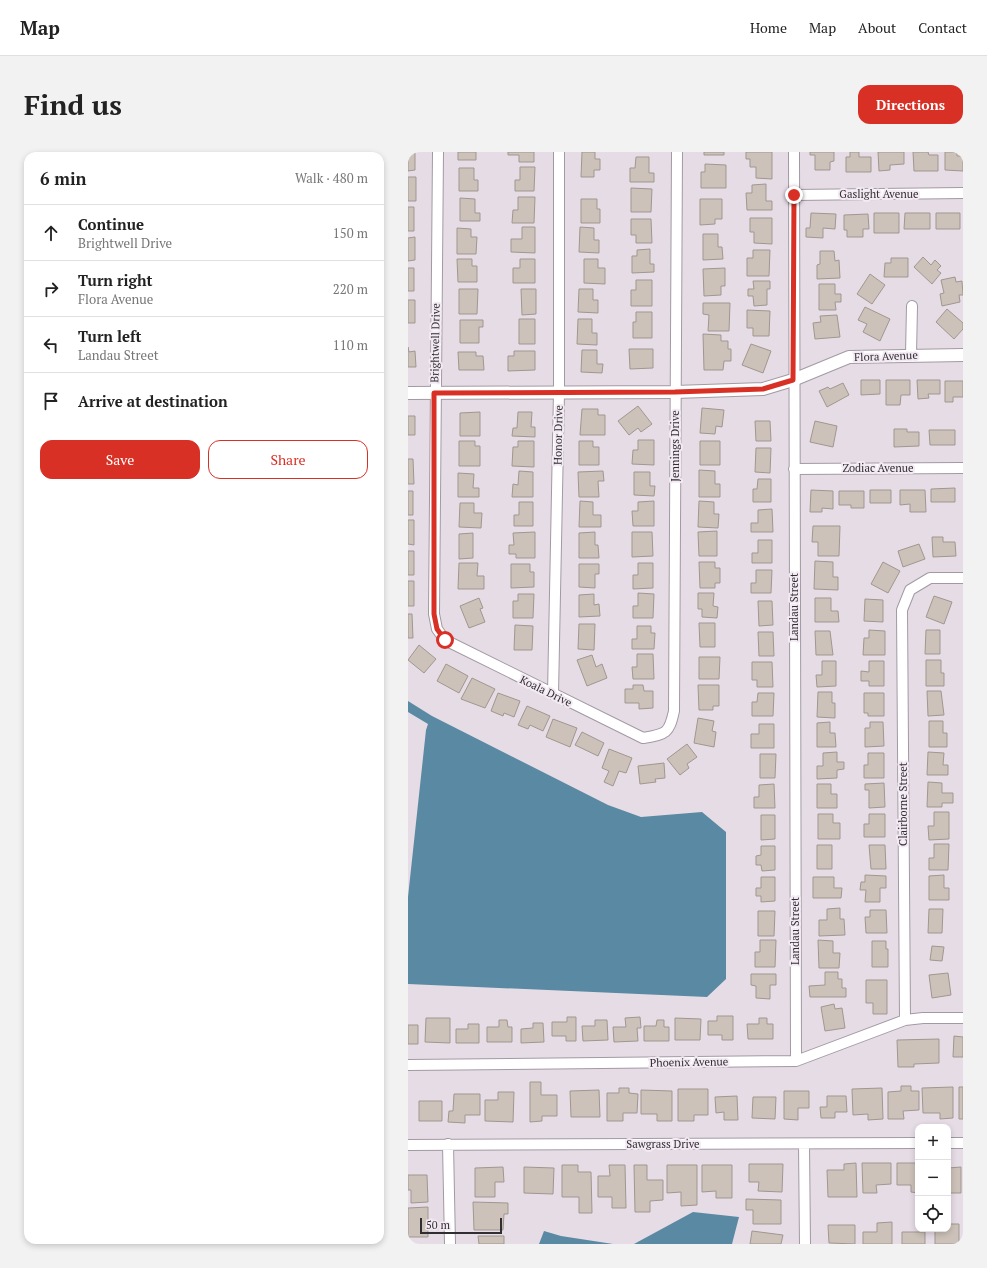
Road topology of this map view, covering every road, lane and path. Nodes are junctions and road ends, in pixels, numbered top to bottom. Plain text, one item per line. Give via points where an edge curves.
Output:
1 (438, 152) edge
2 (559, 152) edge
3 (676, 152) edge
4 (794, 152) edge
5 (963, 193) edge
6 (794, 195) junction
7 (912, 306) dead end
8 (911, 354) junction
9 (963, 354) edge
10 (793, 380) junction
11 (559, 392) junction
12 (675, 392) junction
13 (408, 393) edge
14 (434, 393) junction
15 (963, 468) edge
16 (794, 469) junction
17 (963, 578) edge
18 (437, 629) joint
19 (553, 694) junction
20 (662, 735) joint
21 (963, 1018) edge
22 (905, 1020) junction
23 (796, 1061) junction
24 (408, 1065) edge
25 (915, 1143) edge
26 (951, 1143) edge
27 (963, 1143) edge
28 (448, 1144) junction
29 (804, 1144) junction
30 (408, 1145) edge
31 (450, 1244) edge
32 (805, 1244) edge

1 - 14 street, Brightwell Drive
2 - 11 street, Honor Drive
3 - 12 street, Jennings Drive
4 - 6 street, Landau Street
5 - 6 street, Gaslight Avenue
6 - 10 street, Landau Street
7 - 8 street
8 - 9 street, Flora Avenue
8 - 10 street, Flora Avenue via 849,357
10 - 12 street, Flora Avenue via 763,389
10 - 16 street, Landau Street
11 - 12 street, Flora Avenue
11 - 14 street, Flora Avenue
11 - 19 street, Honor Drive
12 - 20 street, Jennings Drive via 674,711 671,728
13 - 14 street, Flora Avenue
14 - 18 street, Brightwell Drive via 434,614
15 - 16 street, Zodiac Avenue
16 - 23 street, Landau Street
17 - 22 street, Clairborne Street via 930,578 910,590 902,610
18 - 19 street, Koala Drive via 445,640
19 - 20 street, Koala Drive via 643,738
21 - 22 street, Phoenix Avenue
22 - 23 street, Phoenix Avenue
23 - 24 street, Phoenix Avenue
25 - 29 street, Sawgrass Drive
26 - 27 street
28 - 29 street, Sawgrass Drive
28 - 30 street, Sawgrass Drive
28 - 31 street
29 - 32 street

